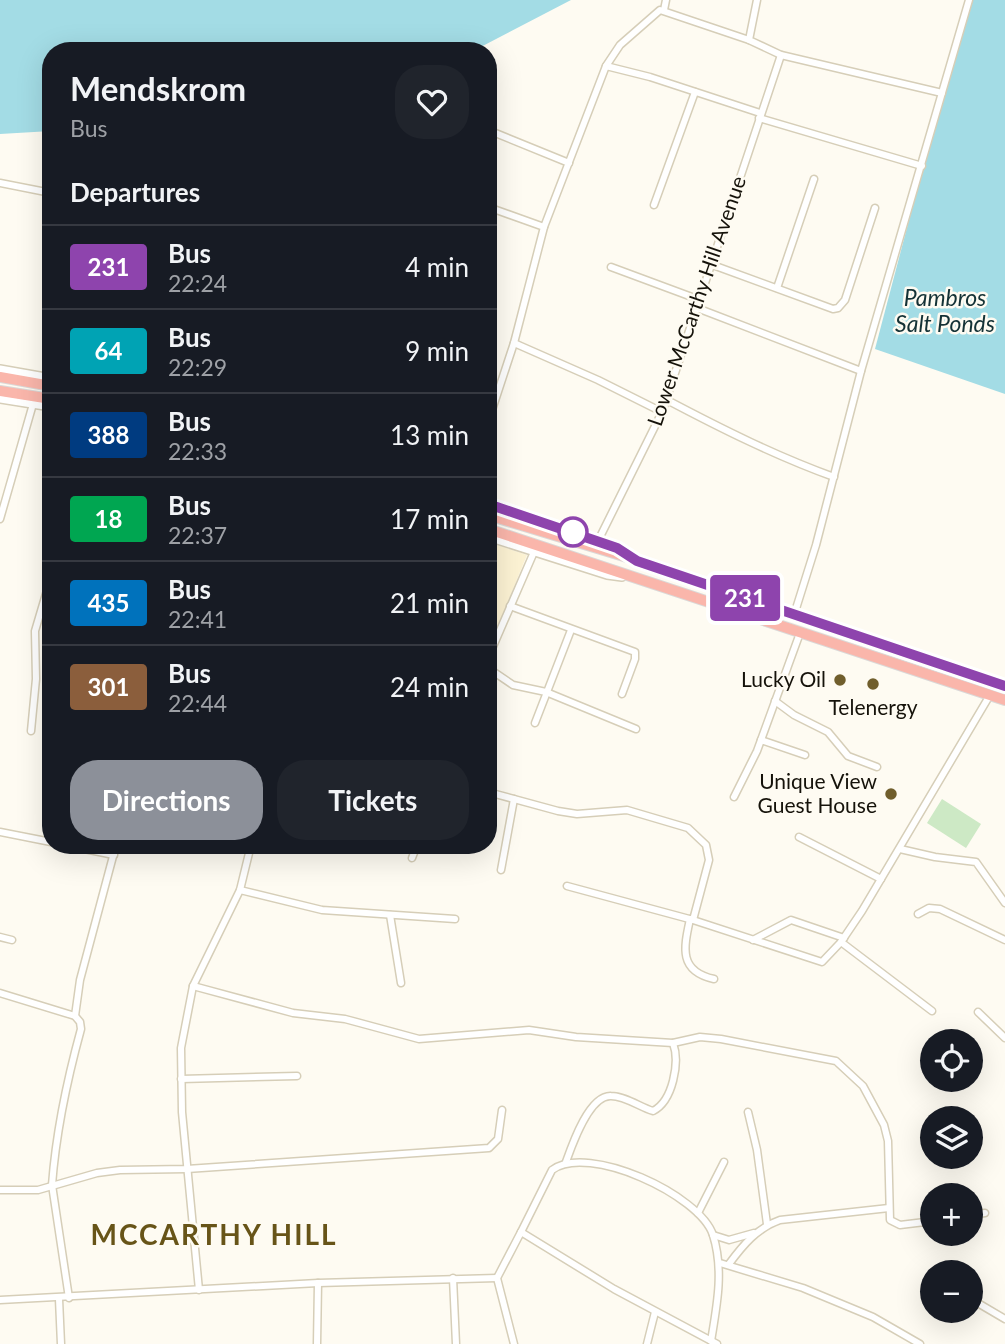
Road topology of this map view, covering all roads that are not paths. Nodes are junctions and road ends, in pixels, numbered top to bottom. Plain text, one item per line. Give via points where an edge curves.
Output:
1 (666, 0) edge
2 (757, 0) edge
3 (969, 0) edge
4 (664, 10) junction
5 (749, 40) junction
6 (781, 55) junction
7 (606, 66) junction
8 (695, 92) junction
9 (943, 93) junction
10 (760, 116) junction
11 (497, 134) edge
12 (569, 163) junction
13 (922, 166) junction
14 (814, 179) dead end
15 (0, 183) edge
16 (42, 191) edge
17 (654, 205) dead end
18 (875, 208) dead end
19 (497, 210) edge
20 (544, 227) junction
21 (710, 264) junction
22 (611, 267) dead end
23 (777, 288) junction
24 (700, 300) junction
25 (697, 308) junction
26 (514, 343) junction
27 (0, 369) edge
28 (861, 371) junction
29 (42, 376) edge
30 (0, 377) edge
31 (42, 384) edge
32 (0, 391) edge
33 (497, 395) edge
34 (42, 398) edge
35 (0, 399) edge
36 (667, 400) junction
37 (33, 404) junction
38 (42, 406) edge
39 (662, 412) junction
40 (834, 477) junction
41 (497, 507) edge
42 (497, 518) edge
43 (0, 520) edge
44 (497, 532) edge
45 (497, 540) edge
46 (598, 541) junction
47 (534, 552) junction
48 (637, 561) junction
49 (636, 578) junction
50 (510, 606) junction
51 (42, 607) edge
52 (794, 615) junction
53 (571, 630) junction
54 (800, 632) junction
55 (497, 637) edge
56 (878, 643) junction
57 (877, 660) junction
58 (497, 674) edge
59 (1005, 686) edge
60 (546, 692) junction
61 (622, 694) dead end
62 (990, 695) junction
63 (1005, 700) edge
64 (775, 701) junction
65 (535, 723) dead end
66 (636, 729) dead end
67 (31, 731) dead end
68 (761, 740) junction
69 (805, 755) dead end
70 (877, 767) dead end
71 (497, 794) edge
72 (734, 797) dead end
73 (514, 799) junction
74 (0, 832) edge
75 (799, 837) dead end
76 (42, 840) edge
77 (900, 849) junction
78 (109, 854) edge
79 (249, 854) edge
80 (414, 854) edge
81 (114, 855) joint
82 (412, 858) dead end
83 (501, 870) dead end
84 (881, 879) junction
85 (566, 886) dead end
86 (240, 890) junction
87 (1005, 903) edge
88 (918, 914) dead end
89 (390, 915) junction
90 (455, 919) dead end
91 (692, 920) junction
92 (0, 937) edge
93 (12, 940) dead end
94 (753, 940) junction
95 (842, 940) junction
96 (1005, 940) edge
97 (713, 978) dead end
98 (401, 983) dead end
99 (193, 986) junction
100 (0, 993) edge
101 (932, 1012) dead end
102 (978, 1012) dead end
103 (75, 1016) junction
104 (1005, 1038) edge
105 (673, 1043) junction
106 (297, 1076) dead end
107 (181, 1079) junction
108 (502, 1110) dead end
109 (748, 1112) dead end
110 (566, 1162) junction
111 (724, 1163) dead end
112 (187, 1169) junction
113 (52, 1185) junction
114 (0, 1190) edge
115 (889, 1208) junction
116 (698, 1213) junction
117 (920, 1223) edge
118 (767, 1224) junction
119 (521, 1233) junction
120 (755, 1233) junction
121 (713, 1235) junction
122 (720, 1263) junction
123 (729, 1264) junction
124 (453, 1278) junction
125 (497, 1278) junction
126 (318, 1283) junction
127 (199, 1290) junction
128 (59, 1298) junction
129 (69, 1298) junction
130 (0, 1300) edge
131 (983, 1306) edge
132 (655, 1312) junction
133 (1005, 1319) edge
134 (702, 1341) edge
135 (714, 1342) edge
136 (61, 1344) edge
137 (317, 1344) edge
138 (456, 1344) edge
139 (514, 1344) edge
140 (647, 1344) edge
141 (920, 1344) edge

1 - 4 street
2 - 5 street
3 - 9 street
4 - 5 street
4 - 7 street via 655,12 620,45
5 - 6 street
6 - 9 street
6 - 10 street, Lower McCarthy Hill Avenue
7 - 8 street
7 - 12 street
8 - 10 street
8 - 17 street
9 - 13 street
10 - 13 street
10 - 21 street, Lower McCarthy Hill Avenue
11 - 12 street
12 - 20 street
13 - 28 street
14 - 23 street
15 - 16 street
18 - 23 street via 845,300 838,308
19 - 20 street
20 - 26 street
21 - 23 street
21 - 24 street, Lower McCarthy Hill Avenue
22 - 24 street
24 - 25 street, Lower McCarthy Hill Avenue
25 - 28 street
25 - 36 street, Lower McCarthy Hill Avenue
26 - 33 street
26 - 39 street
27 - 29 street
28 - 40 street
30 - 31 highway
32 - 34 highway
35 - 37 street
36 - 39 street, Lower McCarthy Hill Avenue
36 - 40 street via 776,455
37 - 38 street
37 - 43 street
39 - 46 street, Lower McCarthy Hill Avenue
40 - 52 street
41 - 46 street
42 - 48 highway
44 - 49 highway
45 - 47 street
46 - 48 street
47 - 49 street via 607,575
47 - 50 street
48 - 52 highway
49 - 54 highway
50 - 53 street
50 - 55 street
51 - 67 street via 35,631
52 - 56 highway
53 - 60 street
53 - 61 street via 636,654
54 - 57 highway
54 - 64 street
56 - 57 highway
56 - 59 highway
57 - 62 highway
58 - 60 street via 513,685
60 - 65 street
60 - 66 street
62 - 63 highway
62 - 77 street
64 - 68 street
64 - 70 street via 828,732 848,757
68 - 69 street
68 - 72 street
71 - 73 street
73 - 83 street
73 - 91 street via 576,814 627,810 698,835 709,860
74 - 76 street
75 - 84 street
77 - 84 street
77 - 87 street via 976,862
78 - 81 street
79 - 86 street
80 - 82 street
81 - 103 street via 80,980
84 - 95 street
85 - 91 street
86 - 89 street via 322,910
86 - 99 street
88 - 96 street via 940,909
89 - 90 street
89 - 98 street
91 - 94 street
91 - 97 street via 685,948 688,964
92 - 93 street
94 - 95 street via 791,920
94 - 95 street via 822,962
95 - 101 street
99 - 105 street via 419,1039 529,1030
99 - 107 street
100 - 103 street
102 - 104 street
103 - 113 street via 81,1029 68,1077
105 - 110 street via 678,1070 660,1107 653,1111 614,1096 600,1100 585,1118
105 - 115 street via 700,1037 721,1039 836,1061 863,1086 884,1125
106 - 107 street
107 - 112 street
108 - 112 street via 498,1139 489,1148
109 - 118 street
110 - 116 street via 594,1162 624,1170
110 - 119 street via 552,1170
111 - 116 street
112 - 113 street via 120,1170
112 - 127 street
113 - 114 street via 29,1191
113 - 129 street
115 - 117 street via 893,1223
115 - 118 street
116 - 121 street
118 - 120 street
119 - 125 street
119 - 132 street
120 - 121 street via 729,1240
120 - 123 street
121 - 122 street
122 - 123 street
122 - 135 street
123 - 141 street via 873,1317
124 - 125 street
124 - 126 street
124 - 138 street
125 - 139 street
126 - 127 street
126 - 137 street
127 - 129 street
128 - 129 street
128 - 130 street
128 - 136 street
131 - 133 street
132 - 134 street
132 - 140 street
134 - 135 street

